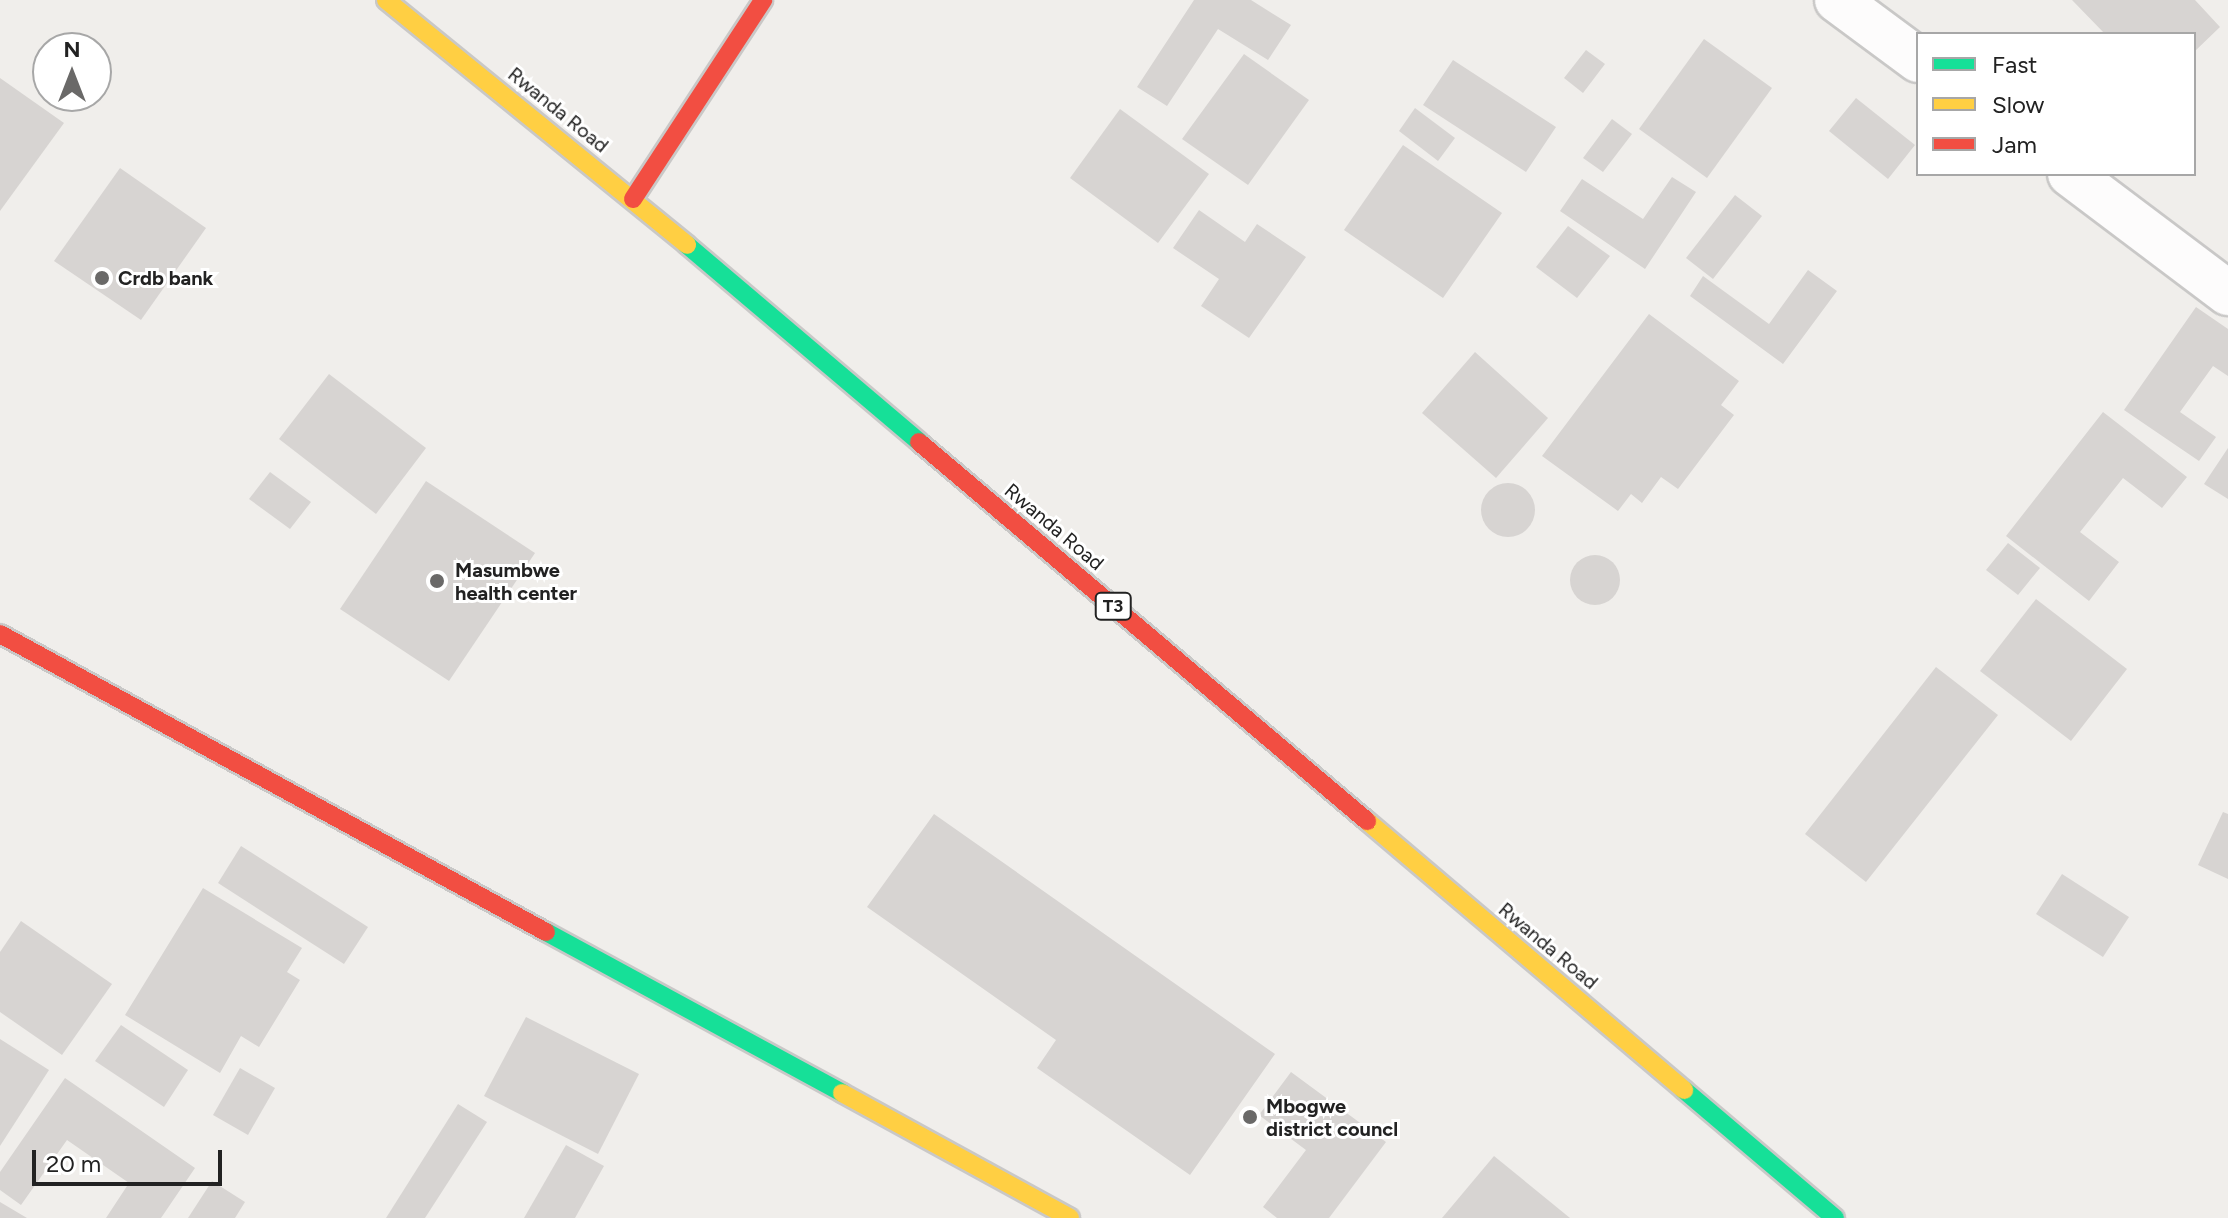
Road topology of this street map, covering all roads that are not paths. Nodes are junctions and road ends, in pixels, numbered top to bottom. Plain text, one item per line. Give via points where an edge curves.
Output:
1 (386, 0) edge
2 (763, 0) edge
3 (1837, 0) edge
4 (1916, 59) edge
5 (2073, 176) edge
6 (633, 199) junction
7 (2228, 293) edge
8 (0, 634) edge
9 (1070, 1218) edge
10 (1835, 1218) edge

1 - 6 main road, Rwanda Road / T3
2 - 6 main road
3 - 4 street
5 - 7 street
6 - 10 main road, Rwanda Road / T3
8 - 9 main road

